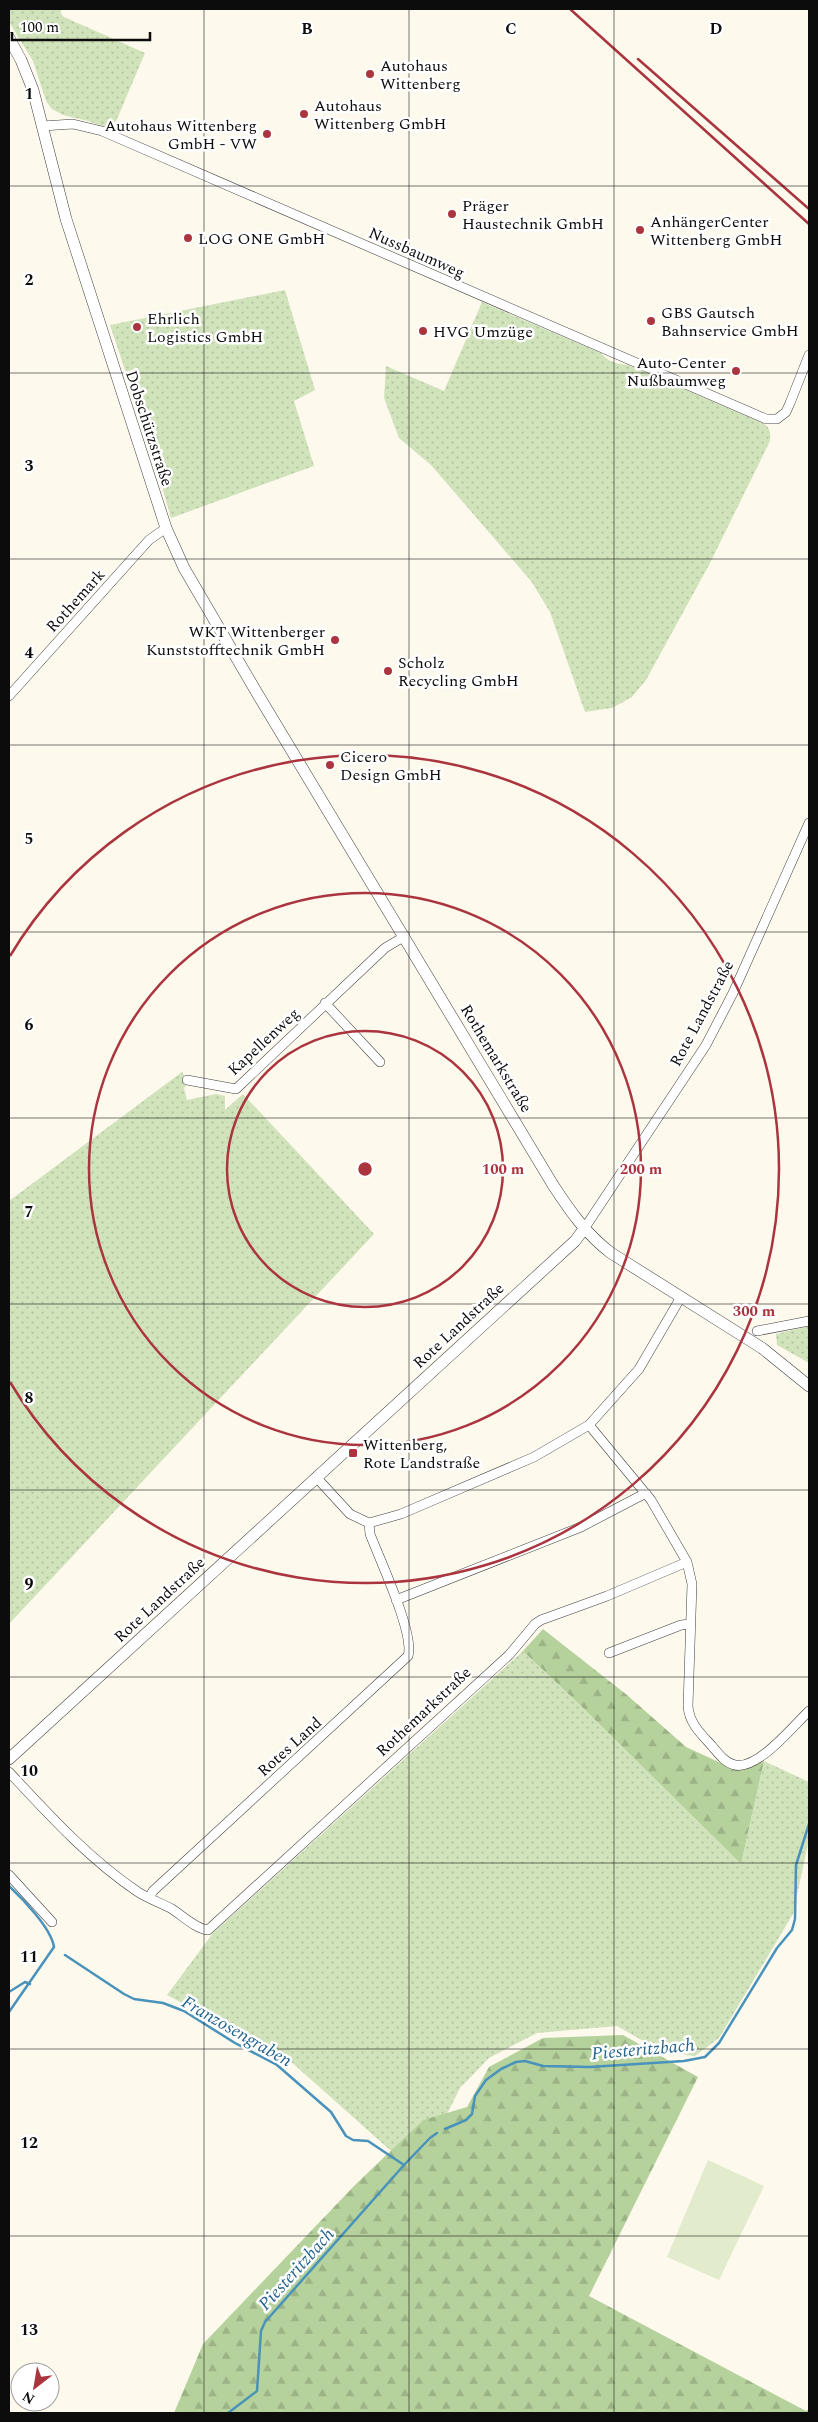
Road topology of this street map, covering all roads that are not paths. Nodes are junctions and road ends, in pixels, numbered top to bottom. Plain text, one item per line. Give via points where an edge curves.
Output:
1 (9, 38) edge
2 (42, 126) junction
3 (809, 355) edge
4 (807, 372) edge
5 (166, 528) junction
6 (9, 696) edge
7 (324, 800) joint
8 (809, 823) edge
9 (405, 936) junction
10 (326, 1003) junction
11 (380, 1062) dead end
12 (187, 1080) dead end
13 (584, 1229) junction
14 (681, 1297) junction
15 (809, 1322) edge
16 (757, 1331) dead end
17 (809, 1386) edge
18 (589, 1425) junction
19 (316, 1477) junction
20 (646, 1493) junction
21 (369, 1523) junction
22 (687, 1562) junction
23 (396, 1600) junction
24 (690, 1624) junction
25 (609, 1652) dead end
26 (809, 1712) edge
27 (9, 1759) edge
28 (9, 1772) edge
29 (9, 1874) edge
30 (149, 1898) junction
31 (52, 1922) dead end

1 - 2 street, Dobschützstraße via 28,77
2 - 4 street, Nussbaumweg via 73,124 102,131 760,417 777,419 786,412
2 - 5 street, Dobschützstraße via 80,266
3 - 4 street
5 - 6 street, Rothemark via 149,540
5 - 7 street, Dobschützstraße via 184,568
7 - 9 street, Rothemarkstraße
8 - 13 street, Rote Landstraße via 706,1045
9 - 10 street, Kapellenweg via 385,948
9 - 13 street, Rothemarkstraße via 553,1185
10 - 11 street
10 - 12 street, Kapellenweg via 236,1089
13 - 14 street, Rothemarkstraße via 620,1259
13 - 19 street, Rote Landstraße via 575,1241
14 - 17 street, Rothemarkstraße via 762,1348
14 - 18 street via 639,1369
15 - 16 street
18 - 20 street
18 - 21 street via 534,1458 401,1514
19 - 21 street via 350,1514
19 - 27 street, Rote Landstraße
20 - 22 street
20 - 23 street via 582,1527
21 - 23 street, Rotes Land via 370,1534
22 - 24 street via 692,1584
22 - 30 street, Rothemarkstraße via 535,1624 509,1655 208,1930
23 - 30 street, Rotes Land via 409,1646 405,1660 159,1885
24 - 25 street
24 - 26 street via 688,1706 691,1720 730,1763 744,1765 761,1757
28 - 30 street via 62,1829
29 - 31 street

